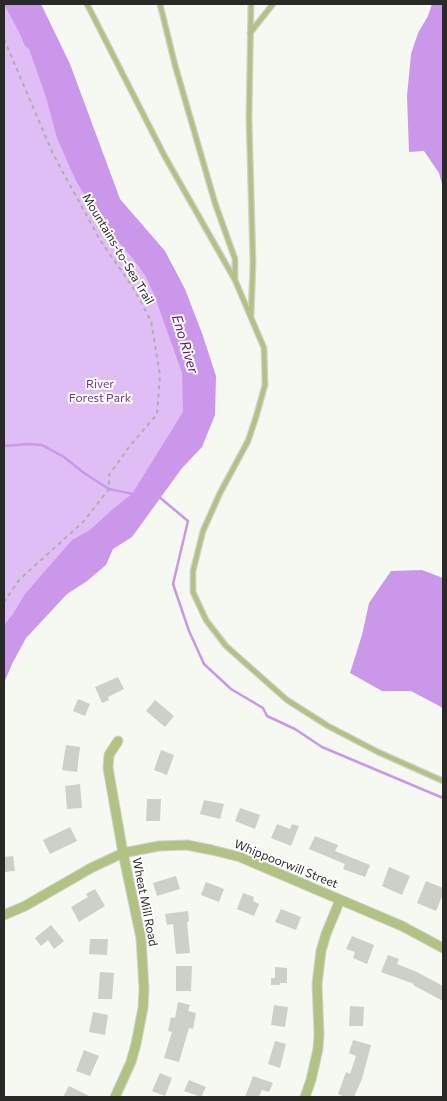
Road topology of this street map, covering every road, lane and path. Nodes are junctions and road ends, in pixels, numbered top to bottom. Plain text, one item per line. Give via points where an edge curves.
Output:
1 (86, 4) edge
2 (160, 4) edge
3 (251, 4) edge
4 (274, 4) edge
5 (250, 33) junction
6 (4, 39) edge
7 (235, 280) junction
8 (251, 318) junction
9 (4, 602) edge
10 (118, 741) dead end
11 (443, 781) edge
12 (123, 853) junction
13 (340, 900) junction
14 (4, 915) edge
15 (443, 948) edge
16 (114, 1097) edge
17 (305, 1097) edge

1 - 7 lane via 164,155
2 - 7 lane via 213,194 235,258
3 - 5 lane
4 - 5 lane
5 - 8 lane
6 - 9 path, Mountains-to-Sea Trail via 53,154 100,240 134,289 151,321 160,375 157,414 109,475 109,490 84,521 19,580
7 - 8 lane
8 - 11 lane via 264,348 266,385 248,441 203,531 193,571 193,592 206,620 226,646 287,700 378,752
10 - 12 street, Wheat Mill Road via 109,755 108,768
12 - 13 street, Whippoorwill Street via 166,846 212,850 240,857
12 - 14 street, Whippoorwill Street
12 - 16 street, Wheat Mill Road via 141,938 144,989 131,1062
13 - 15 street, Whippoorwill Street via 402,926
13 - 17 street via 321,951 317,984 318,1049

